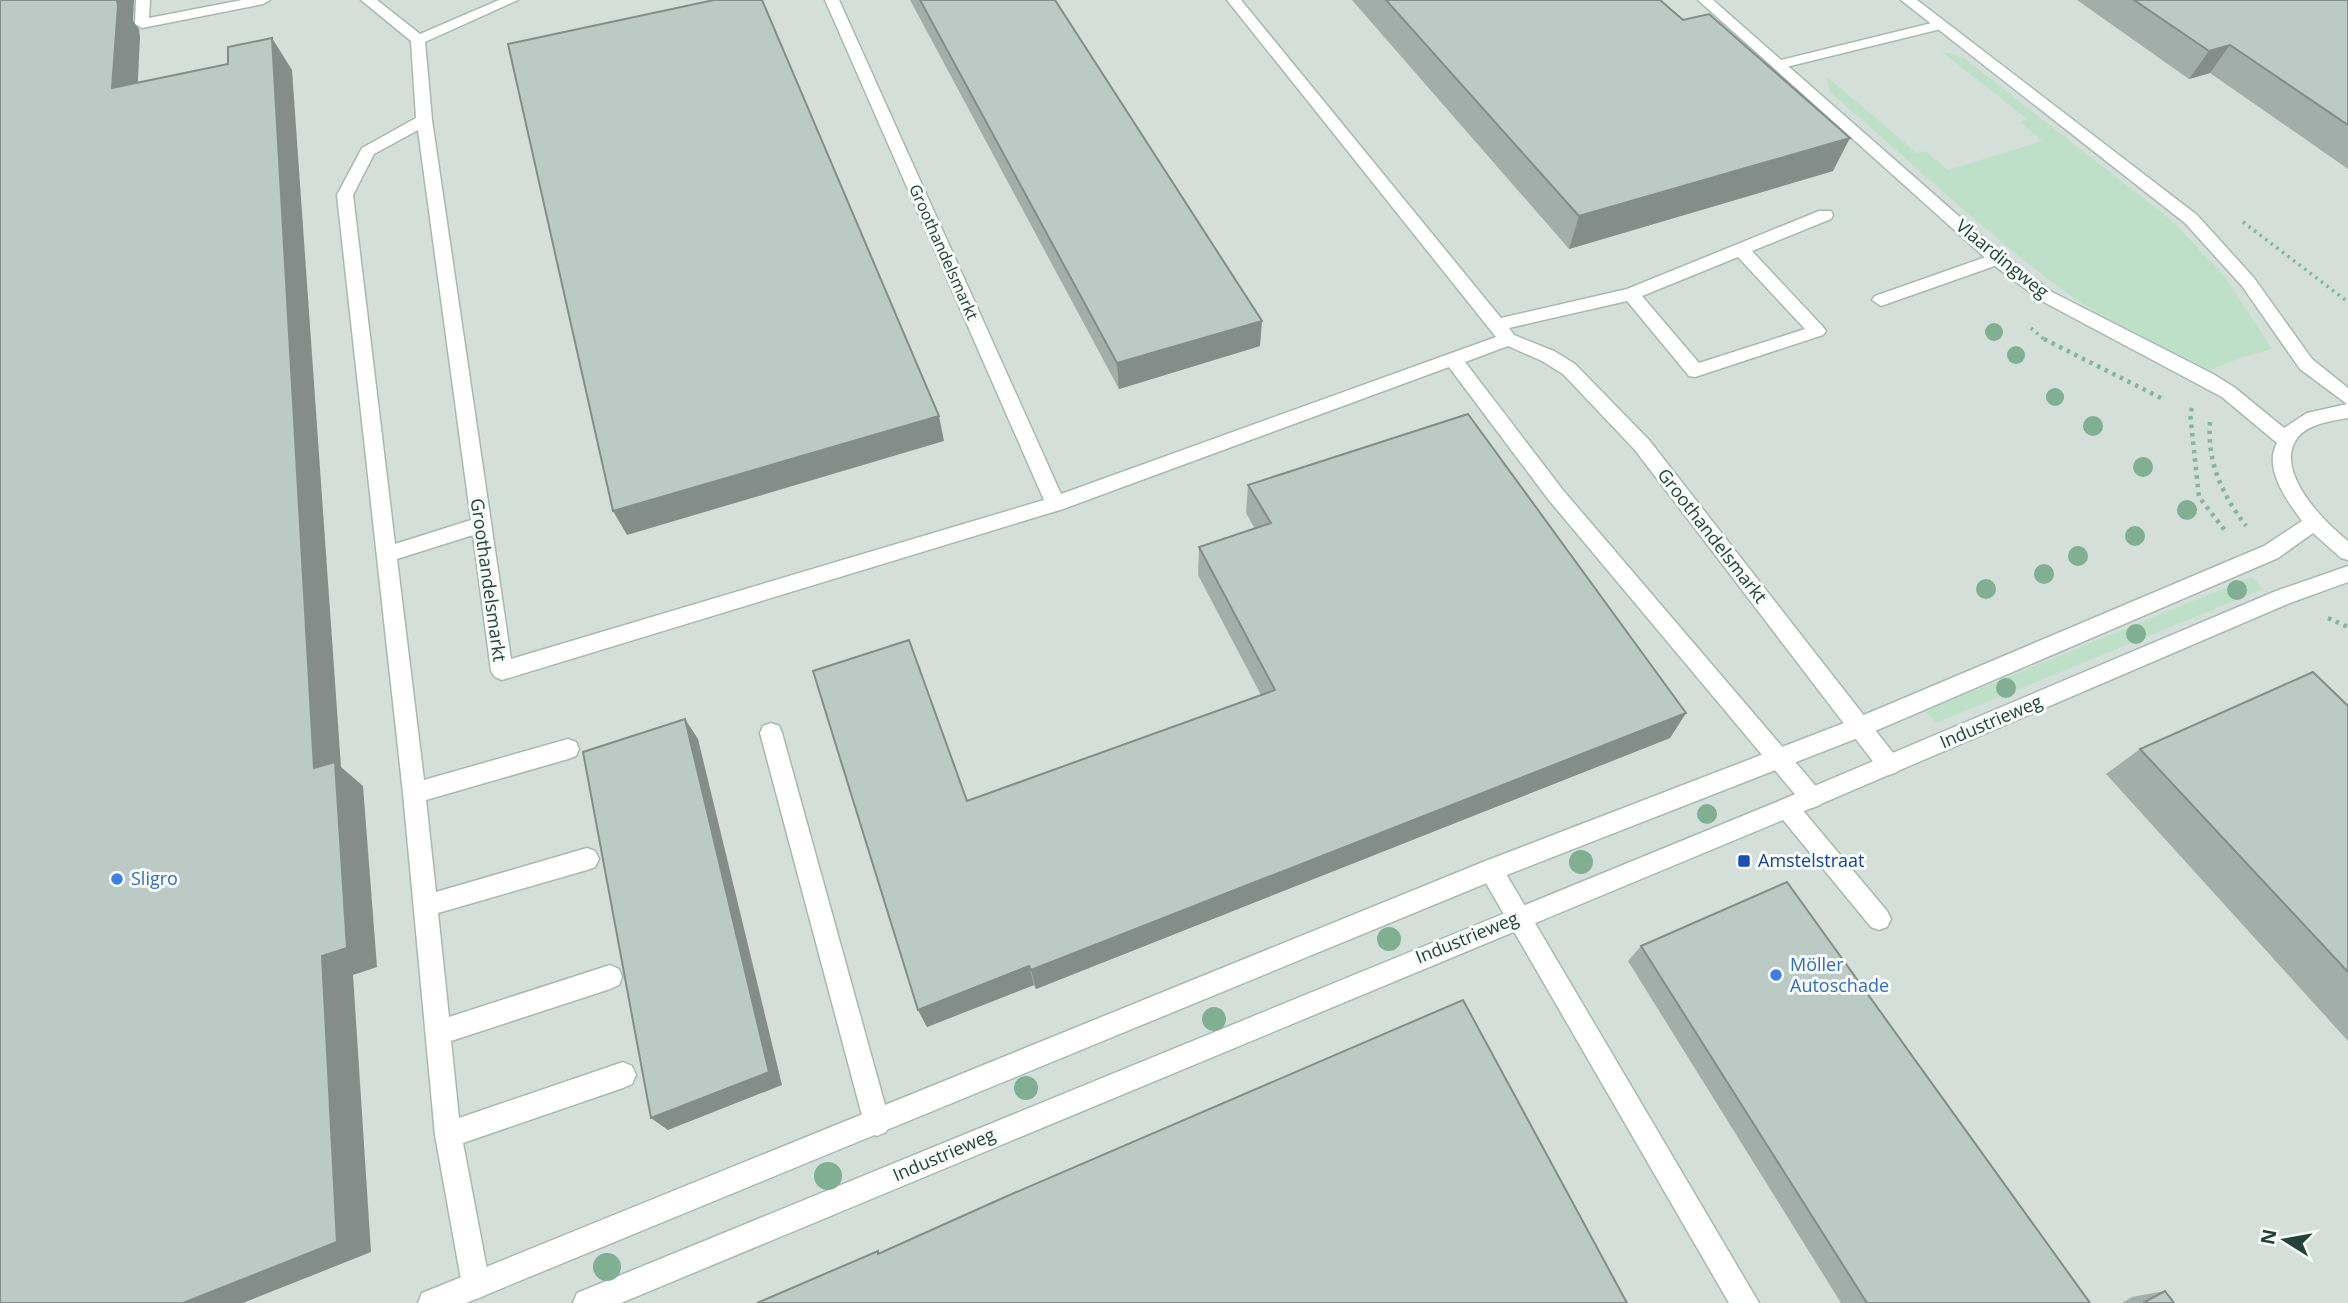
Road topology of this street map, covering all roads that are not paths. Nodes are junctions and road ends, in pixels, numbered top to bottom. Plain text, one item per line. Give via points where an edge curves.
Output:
1 (143, 0) edge
2 (263, 0) edge
3 (368, 0) edge
4 (511, 0) edge
5 (832, 0) edge
6 (1234, 0) edge
7 (1705, 0) edge
8 (1908, 0) edge
9 (1940, 25) junction
10 (418, 40) junction
11 (1779, 65) junction
12 (424, 120) junction
13 (1825, 215) dead end
14 (1741, 249) junction
15 (1997, 259) junction
16 (1631, 294) junction
17 (1881, 300) dead end
18 (1502, 332) junction
19 (1453, 359) junction
20 (2348, 398) edge
21 (2348, 411) edge
22 (2286, 440) junction
23 (1056, 504) junction
24 (2313, 523) junction
25 (480, 525) junction
26 (2348, 552) edge
27 (387, 554) junction
28 (2348, 575) edge
29 (1860, 727) junction
30 (771, 733) dead end
31 (568, 749) dead end
32 (1780, 758) junction
33 (1889, 765) junction
34 (414, 793) junction
35 (1812, 797) junction
36 (1787, 808) junction
37 (587, 859) dead end
38 (1492, 870) junction
39 (425, 906) junction
40 (1518, 917) junction
41 (1878, 919) dead end
42 (610, 977) dead end
43 (438, 1033) junction
44 (623, 1075) dead end
45 (877, 1123) junction
46 (448, 1135) junction
47 (476, 1294) edge
48 (432, 1303) edge
49 (587, 1303) edge
50 (1745, 1303) edge

1 - 2 street via 142,24
3 - 10 street
4 - 10 street
5 - 23 street, Groothandelsmarkt
6 - 18 street, Groothandelsmarkt
7 - 11 street, Vlaardingweg
8 - 9 street
9 - 11 street
9 - 20 street via 2191,219 2248,282 2306,364
10 - 12 street, Groothandelsmarkt
11 - 15 street, Vlaardingweg
12 - 25 street, Groothandelsmarkt
12 - 27 street via 368,151 345,195
13 - 14 street
14 - 16 street
14 - 16 street via 1817,331 1695,371
15 - 17 street
15 - 22 street, Vlaardingweg via 2046,296 2228,392
16 - 18 street
18 - 19 street, Groothandelsmarkt
18 - 29 street, Groothandelsmarkt via 1569,369 1642,445
19 - 23 street, Groothandelsmarkt
19 - 32 street via 1555,494
21 - 22 street via 2303,423
22 - 24 street via 2282,458 2285,478
23 - 25 street, Groothandelsmarkt via 502,671
24 - 26 street
24 - 29 street via 2271,552
25 - 27 street
27 - 34 street
28 - 33 street, Industrieweg via 2283,597
29 - 32 street
29 - 33 street, Groothandelsmarkt
30 - 45 street
31 - 34 street
32 - 35 street
32 - 38 street
33 - 35 street, Industrieweg
34 - 39 street
35 - 36 street, Industrieweg
36 - 40 street, Industrieweg
36 - 41 street
37 - 39 street
38 - 40 street
38 - 45 street
39 - 43 street
40 - 49 street, Industrieweg
40 - 50 street
42 - 43 street
43 - 46 street
44 - 46 street
45 - 47 street
46 - 47 street
47 - 48 street

